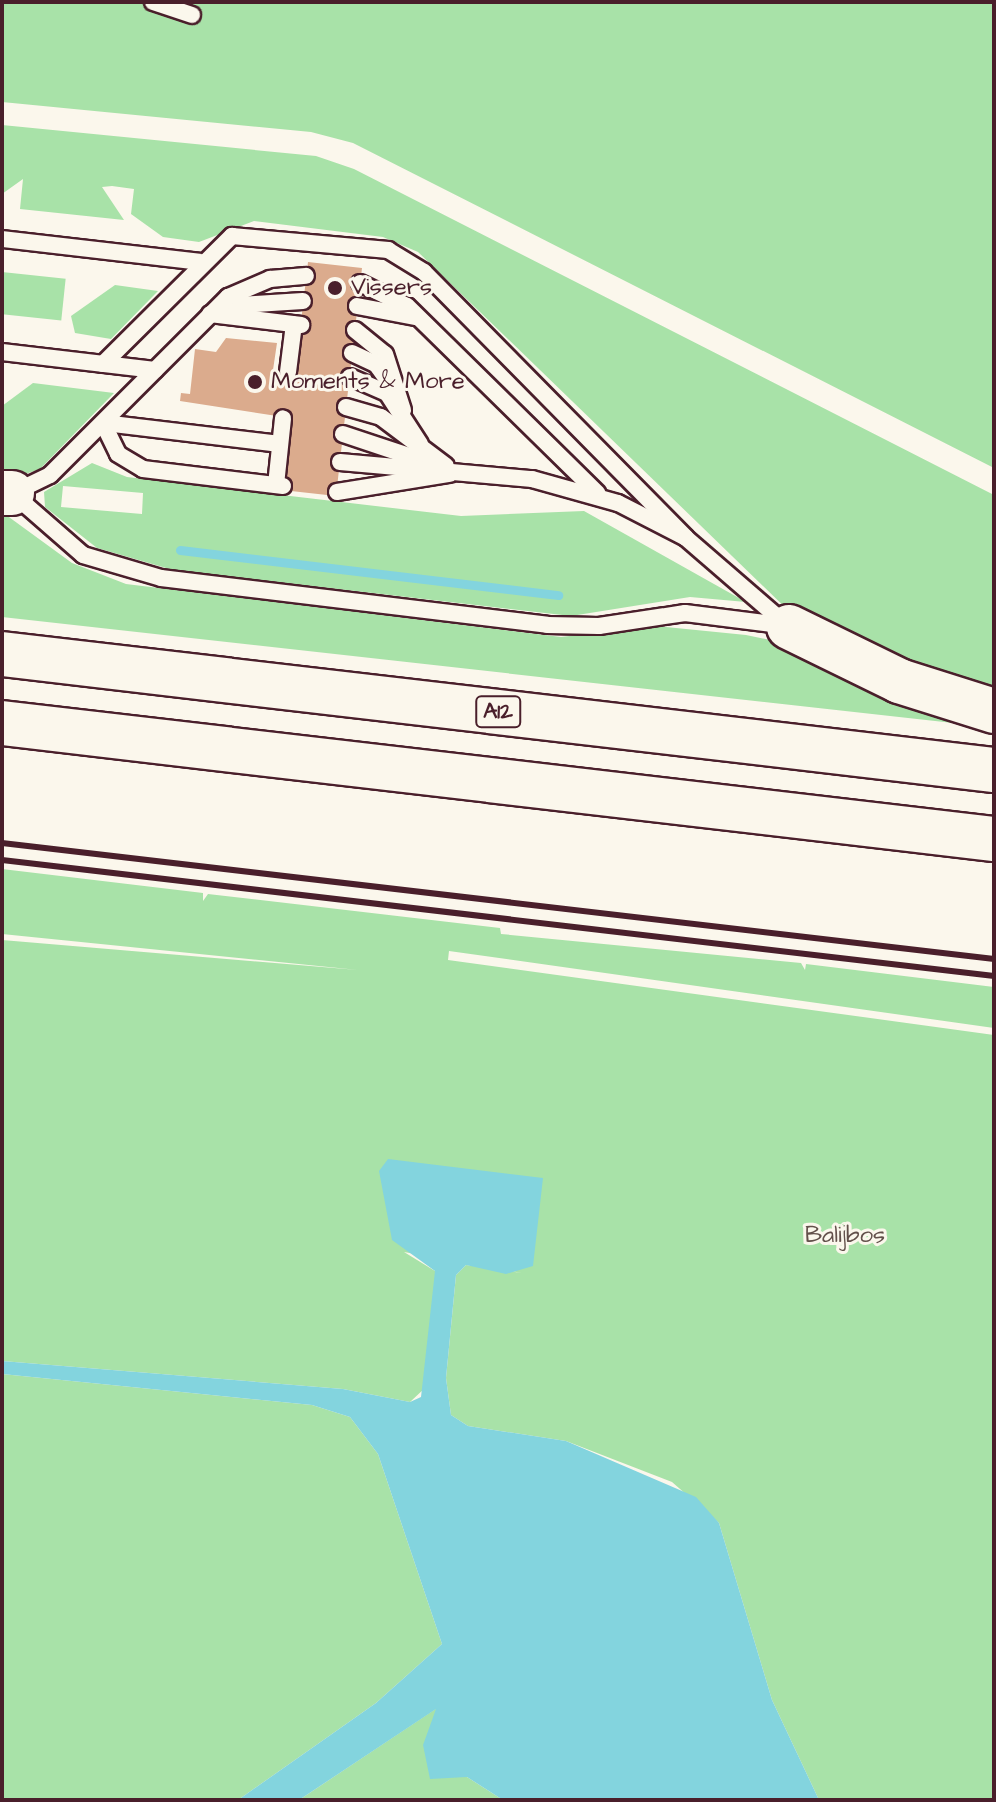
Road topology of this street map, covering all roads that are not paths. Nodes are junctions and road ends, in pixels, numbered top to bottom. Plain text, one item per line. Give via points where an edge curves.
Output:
1 (153, 2) edge
2 (192, 15) dead end
3 (2, 239) edge
4 (200, 262) junction
5 (306, 276) dead end
6 (360, 283) dead end
7 (303, 301) dead end
8 (357, 306) dead end
9 (208, 314) junction
10 (424, 323) junction
11 (355, 330) dead end
12 (2, 352) edge
13 (352, 353) dead end
14 (103, 364) junction
15 (155, 370) junction
16 (291, 371) dead end
17 (350, 377) dead end
18 (346, 407) dead end
19 (403, 411) junction
20 (103, 423) junction
21 (343, 434) dead end
22 (427, 456) junction
23 (340, 462) dead end
24 (467, 471) junction
25 (337, 492) dead end
26 (7, 493) edge
27 (601, 497) junction
28 (686, 538) junction
29 (789, 627) junction
30 (2, 654) edge
31 (994, 711) edge
32 (2, 723) edge
33 (994, 770) edge
34 (994, 839) edge

1 - 2 lane
3 - 4 lane
4 - 14 lane
4 - 28 lane via 246,232 372,247 407,258
5 - 9 lane via 259,282
6 - 10 lane via 386,291
7 - 9 lane via 239,302
8 - 10 lane
9 - 15 lane
9 - 16 lane via 297,324
10 - 27 lane
11 - 19 lane via 385,354
12 - 14 lane
13 - 19 lane via 381,370
14 - 15 lane
15 - 20 lane
17 - 19 lane via 377,386
18 - 22 lane via 393,424
19 - 22 lane
20 - 20 lane via 118,454 143,469 279,486 283,438
20 - 26 lane via 42,482
21 - 24 lane
22 - 24 lane
23 - 24 lane
24 - 25 lane
24 - 27 lane
26 - 29 lane via 83,555 161,578 566,626 685,613
27 - 28 lane
28 - 29 lane
29 - 31 highway via 899,681
30 - 33 highway, A12
32 - 34 highway

